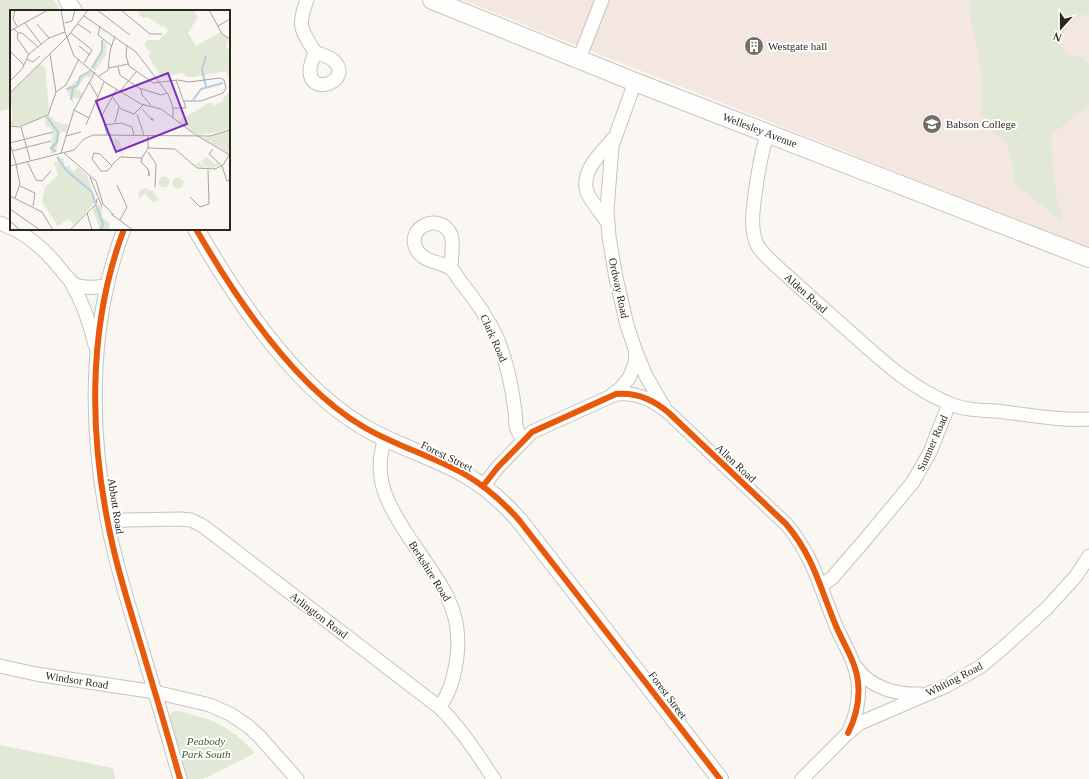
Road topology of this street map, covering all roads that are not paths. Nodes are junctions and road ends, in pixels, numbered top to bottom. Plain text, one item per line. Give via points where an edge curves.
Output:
1 (307, 0) edge
2 (432, 0) edge
3 (602, 0) edge
4 (315, 52) dead end
5 (579, 59) junction
6 (635, 82) junction
7 (768, 133) junction
8 (614, 138) junction
9 (0, 223) edge
10 (608, 223) junction
11 (10, 227) edge
12 (15, 230) edge
13 (124, 230) edge
14 (197, 230) edge
15 (1089, 258) edge
16 (451, 268) dead end
17 (70, 282) junction
18 (107, 286) junction
19 (636, 352) junction
20 (97, 361) junction
21 (612, 395) junction
22 (950, 404) junction
23 (668, 413) junction
24 (1089, 419) edge
25 (385, 438) junction
26 (524, 439) junction
27 (483, 486) junction
28 (108, 523) junction
29 (1089, 556) edge
30 (821, 585) junction
31 (0, 666) edge
32 (855, 666) junction
33 (155, 692) junction
34 (925, 694) junction
35 (439, 707) junction
36 (848, 733) junction
37 (180, 779) edge
38 (297, 779) edge
39 (494, 779) edge
40 (720, 779) edge
41 (802, 779) edge

1 - 4 street via 301,25
2 - 5 main road, Wellesley Avenue
3 - 5 street
5 - 6 main road, Wellesley Avenue
6 - 7 main road, Wellesley Avenue
6 - 8 street, Ordway Road
7 - 15 main road, Wellesley Avenue
7 - 22 street, Alden Road via 761,156 754,210 753,229 758,246 771,261 891,368 924,391
8 - 10 street, Ordway Road
8 - 10 street, Ordway Road via 595,160 586,182 588,193
9 - 11 street
10 - 19 street, Ordway Road via 612,261
12 - 17 street via 44,251
13 - 18 street, Abbott Road
14 - 25 street, Forest Street via 243,304 296,370 344,414
16 - 26 street, Clark Road via 482,309 498,340 507,369 516,429
17 - 18 street via 84,287
17 - 20 street via 81,302 91,331
18 - 20 street, Abbott Road via 100,323
19 - 21 street via 629,378 624,386
19 - 23 street, Ordway Road via 646,376
20 - 28 street, Abbott Road via 97,433
21 - 23 street, Allen Road via 640,396 654,402
21 - 26 street, Allen Road via 536,429
22 - 24 street, Sumner Road via 1053,418
22 - 30 street, Sumner Road via 930,452 913,482 832,578
23 - 30 street, Allen Road via 786,524 805,550
25 - 27 street, Forest Street via 451,467
25 - 35 street, Berkshire Road via 380,468 386,497 399,522 445,592 456,622 458,644 454,673 447,694
26 - 27 street, Allen Road
27 - 40 street, Forest Street via 519,520
28 - 33 street, Abbott Road via 122,581
28 - 35 street, Arlington Road via 180,519 197,522
29 - 34 street, Whiting Road via 1057,598 988,661 964,677
30 - 32 street, Allen Road via 837,629
31 - 33 street, Windsor Road
32 - 34 street, Allen Road via 863,676 882,687 898,693
32 - 36 street, Allen Road via 859,698
33 - 37 street, Abbott Road
33 - 38 street, Windsor Road via 210,705 240,720 259,736
34 - 36 street, Whiting Road via 860,723
35 - 39 street, Arlington Road via 462,732
36 - 41 street, Whiting Road

